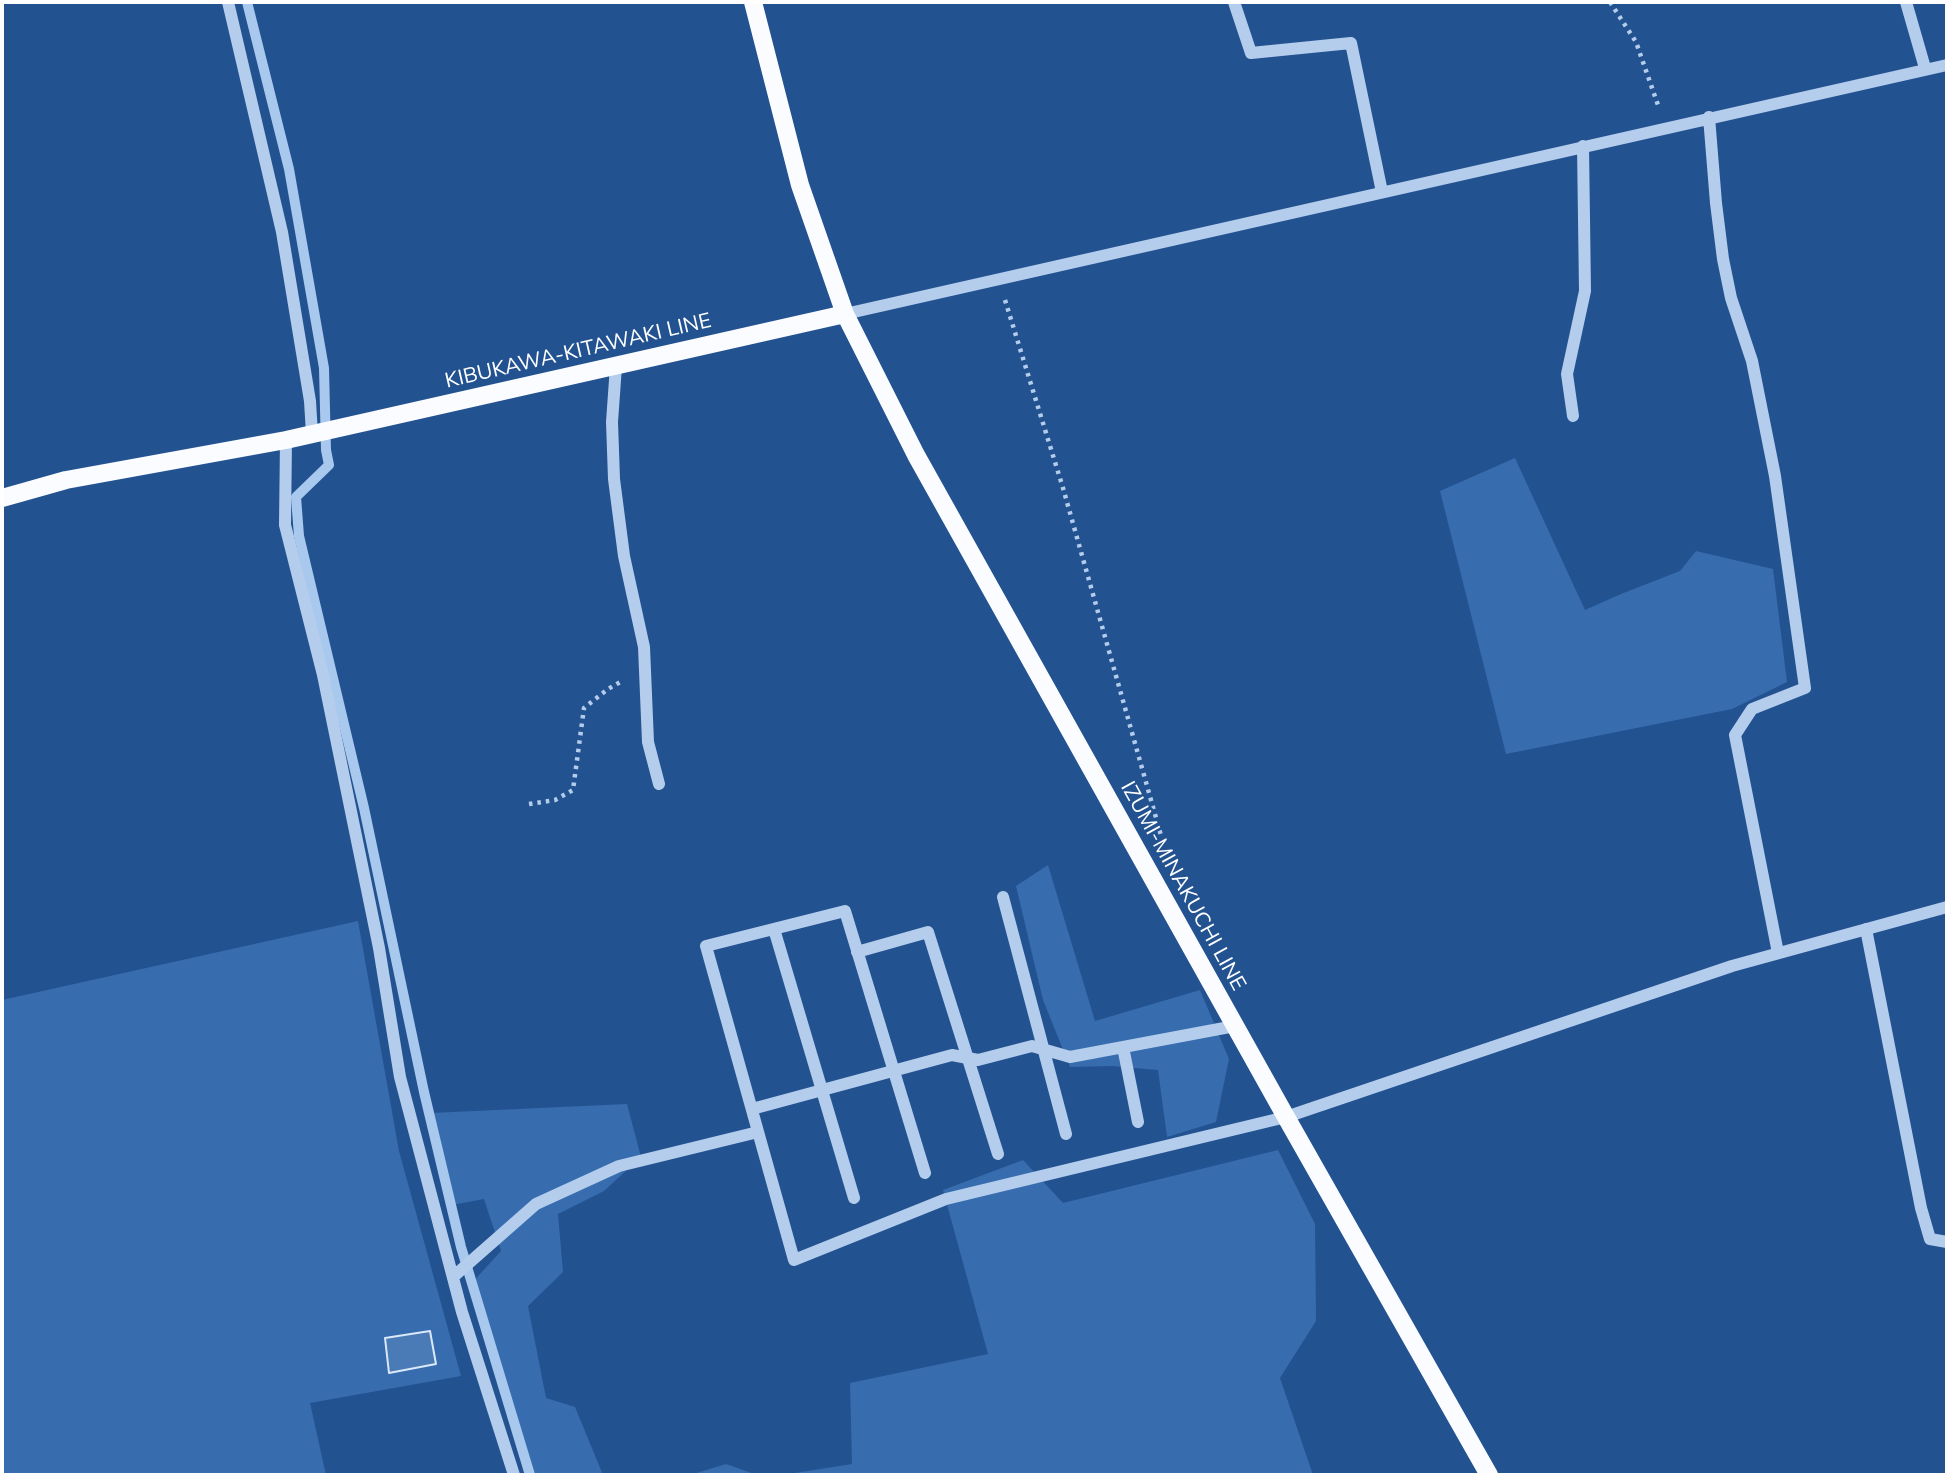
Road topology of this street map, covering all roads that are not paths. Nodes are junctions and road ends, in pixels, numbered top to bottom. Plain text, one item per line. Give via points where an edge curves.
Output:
1 (228, 2) edge
2 (753, 2) edge
3 (1234, 2) edge
4 (1906, 2) edge
5 (1947, 65) edge
6 (1925, 68) junction
7 (1709, 117) junction
8 (1583, 146) junction
9 (1382, 192) junction
10 (845, 314) junction
11 (616, 366) junction
12 (1573, 416) dead end
13 (312, 434) junction
14 (286, 440) junction
15 (2, 498) edge
16 (659, 784) dead end
17 (1003, 897) dead end
18 (1947, 907) edge
19 (775, 929) junction
20 (1866, 929) junction
21 (857, 952) junction
22 (1779, 953) junction
23 (1235, 1026) junction
24 (1123, 1047) junction
25 (1044, 1049) junction
26 (968, 1058) junction
27 (893, 1070) junction
28 (822, 1090) junction
29 (752, 1109) junction
30 (1286, 1117) junction
31 (1138, 1122) dead end
32 (758, 1132) junction
33 (1066, 1134) dead end
34 (998, 1154) dead end
35 (925, 1173) dead end
36 (854, 1198) dead end
37 (1947, 1242) edge
38 (453, 1277) junction
39 (514, 1475) edge
40 (1489, 1475) edge

1 - 13 street via 282,232
2 - 10 main road via 800,185
3 - 9 street via 1251,53 1351,43
4 - 6 street
5 - 6 street
6 - 7 street
7 - 8 street
7 - 22 street via 1723,260 1752,361 1774,475 1805,688 1752,709 1735,734
8 - 9 street
8 - 12 street via 1585,291 1567,374
9 - 10 street
10 - 11 main road, KIBUKAWA-KITAWAKI LINE
10 - 23 main road, IZUMI-MINAKUCHI LINE via 916,455
11 - 13 main road, KIBUKAWA-KITAWAKI LINE
11 - 16 street via 614,479 624,556 644,647 648,742
13 - 14 main road, KIBUKAWA-KITAWAKI LINE
14 - 15 main road, KIBUKAWA-KITAWAKI LINE via 66,480
14 - 38 street via 285,526 323,675 379,948 400,1077
17 - 25 street
18 - 20 street
19 - 21 street via 845,911
19 - 28 street
19 - 29 street via 706,946
20 - 22 street
20 - 37 street via 1921,1208 1930,1239
21 - 26 street via 928,932
21 - 27 street
22 - 30 street
23 - 24 street
23 - 30 main road, IZUMI-MINAKUCHI LINE
24 - 25 street via 1070,1057
24 - 31 street
25 - 26 street via 1032,1046 978,1060
25 - 33 street
26 - 27 street via 952,1055
26 - 34 street
27 - 28 street
27 - 35 street
28 - 29 street
28 - 36 street
29 - 32 street
30 - 32 street via 946,1199 794,1260
30 - 40 main road, IZUMI-MINAKUCHI LINE
32 - 38 street via 619,1166 536,1204
38 - 39 street

